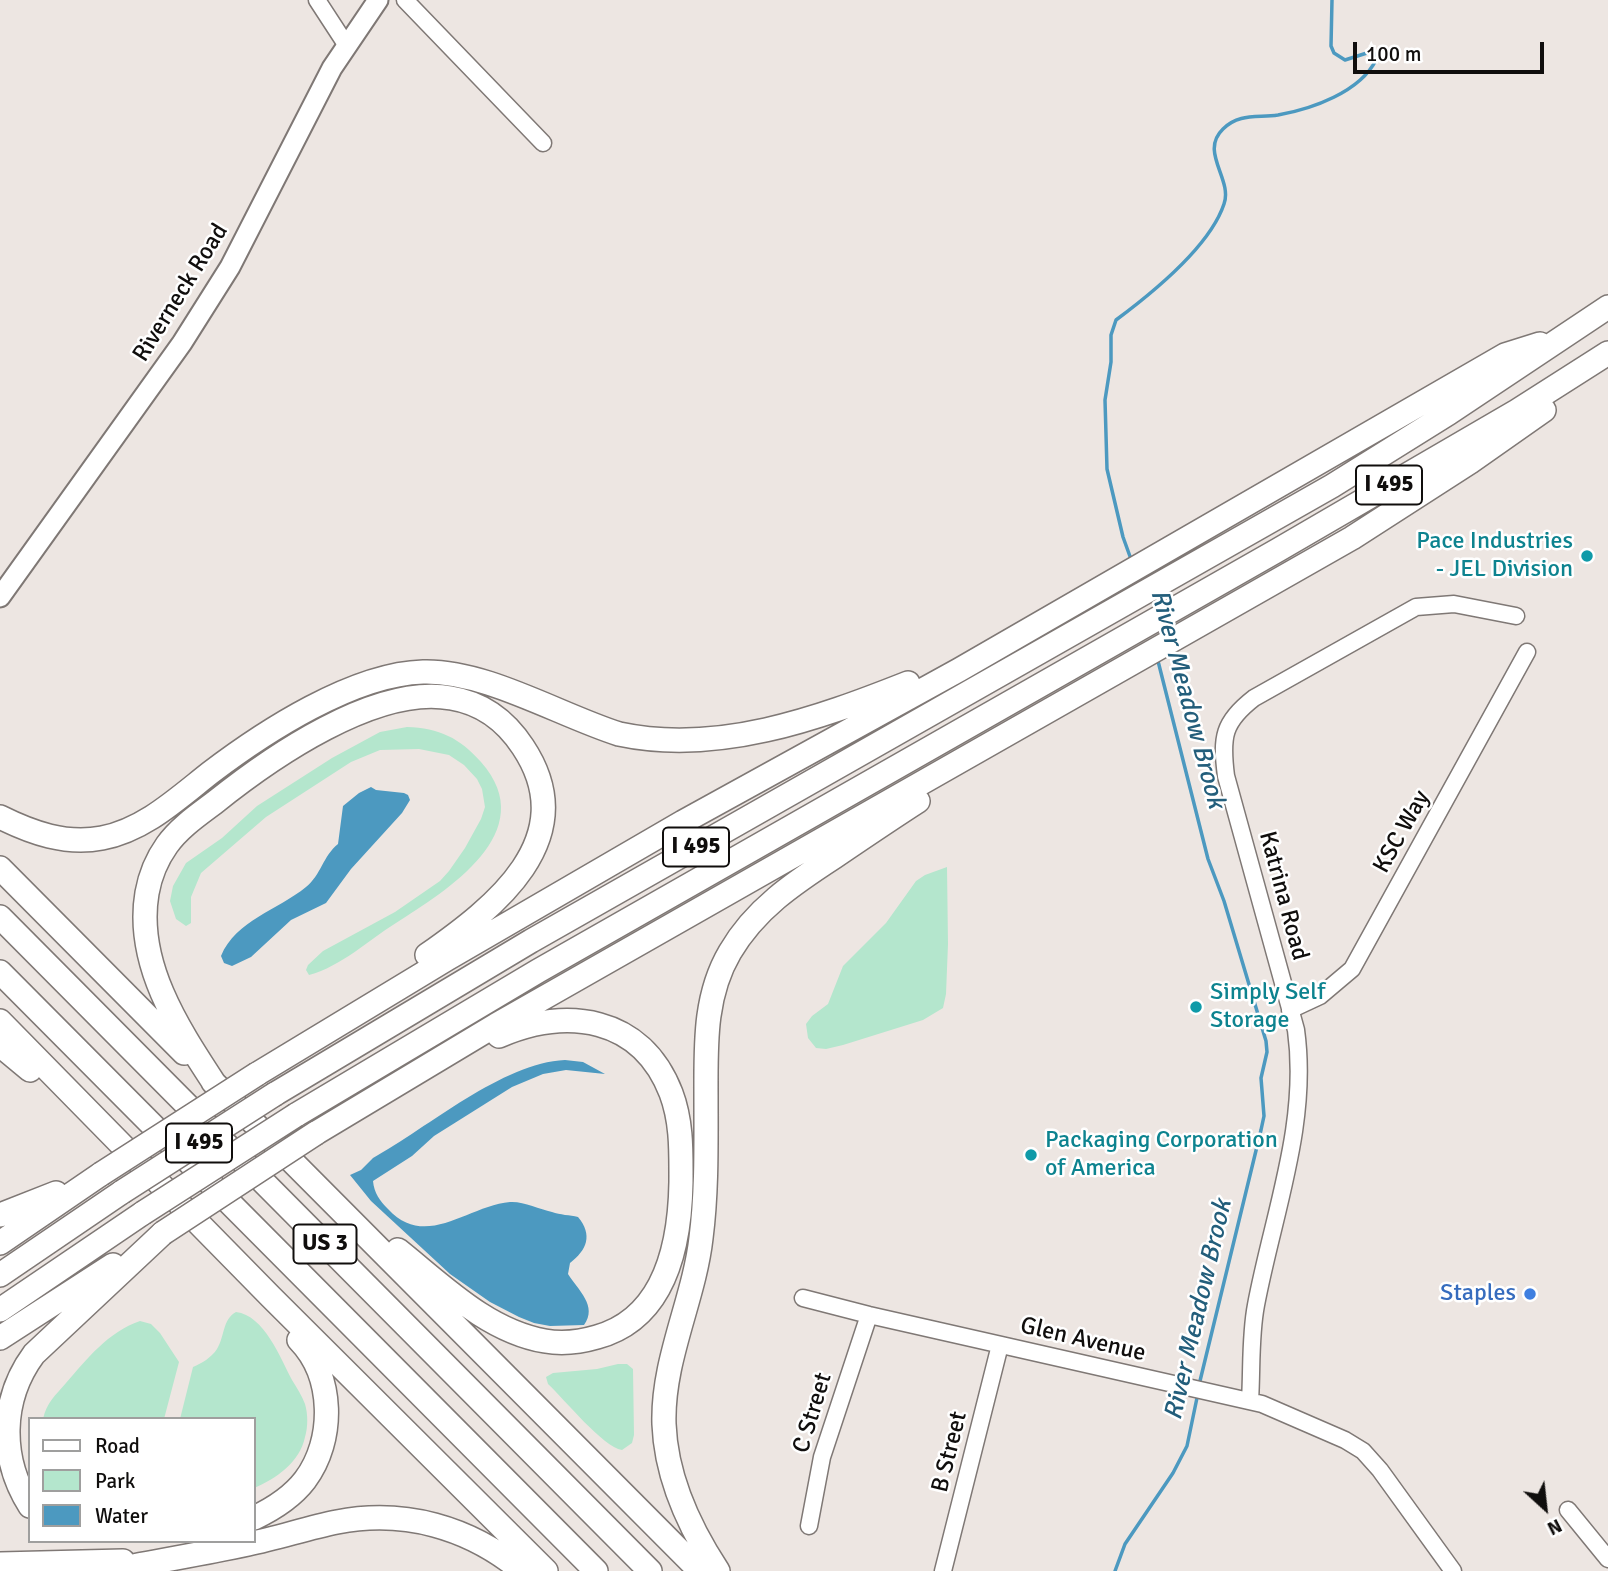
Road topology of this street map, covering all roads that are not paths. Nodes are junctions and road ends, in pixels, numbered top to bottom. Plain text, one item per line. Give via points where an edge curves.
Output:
1 (317, 0) edge
2 (378, 0) edge
3 (405, 0) edge
4 (347, 46) junction
5 (543, 143) dead end
6 (1608, 307) edge
7 (1567, 335) junction
8 (1608, 353) edge
9 (1608, 362) edge
10 (0, 595) edge
11 (1516, 616) dead end
12 (1527, 652) dead end
13 (958, 670) junction
14 (1065, 701) junction
15 (0, 817) edge
16 (0, 868) edge
17 (0, 917) edge
18 (0, 972) edge
19 (1290, 1010) junction
20 (0, 1021) edge
21 (0, 1045) edge
22 (257, 1074) junction
23 (214, 1083) junction
24 (386, 1090) junction
25 (120, 1142) junction
26 (296, 1166) junction
27 (101, 1174) junction
28 (0, 1215) edge
29 (163, 1233) junction
30 (0, 1243) edge
31 (0, 1275) edge
32 (92, 1278) junction
33 (271, 1297) junction
34 (803, 1297) dead end
35 (0, 1310) edge
36 (869, 1315) junction
37 (0, 1338) edge
38 (1000, 1345) junction
39 (0, 1350) edge
40 (1250, 1401) junction
41 (28, 1503) edge
42 (1568, 1510) dead end
43 (256, 1517) edge
44 (808, 1526) dead end
45 (256, 1541) edge
46 (246, 1543) edge
47 (194, 1555) junction
48 (1608, 1559) edge
49 (0, 1564) edge
50 (106, 1571) edge
51 (522, 1571) edge
52 (546, 1571) edge
53 (596, 1571) edge
54 (650, 1571) edge
55 (700, 1571) edge
56 (718, 1571) edge
57 (943, 1571) edge
58 (1453, 1571) edge

1 - 4 street
2 - 4 main road, Riverneck Road
3 - 5 street
4 - 10 main road, Riverneck Road via 289,148 230,267 183,343
6 - 7 highway, I 495
7 - 13 highway via 1505,355
7 - 31 highway, I 495, bridge via 1332,486 491,964 275,1094
8 - 35 highway, I 495, bridge via 1517,411 538,971 296,1115
9 - 14 highway via 1510,435 1352,538
11 - 19 street, Katrina Road via 1454,604 1416,607 1254,698 1229,723 1223,741 1226,776
12 - 19 street, KSC Way via 1352,969 1320,996
13 - 15 highway via 798,721 689,742 619,734 466,675 407,673 348,692 286,721 160,812 124,832 67,839
13 - 22 highway via 659,836
14 - 24 highway
14 - 56 highway via 779,895 738,939 718,978 706,1032 701,1239 669,1373 664,1424 682,1504
16 - 23 highway
17 - 54 highway, US 3
18 - 53 highway, US 3
19 - 40 street, Katrina Road via 1299,1055 1299,1091 1294,1136 1256,1305
20 - 25 highway
21 - 25 highway
22 - 23 highway via 467,927 522,871 540,828 540,788 521,744 487,711 450,697 423,696 355,716 266,764 167,845 147,892 150,955 172,1014
22 - 27 highway, bridge
23 - 26 highway
24 - 26 highway via 489,1040 542,1022 585,1021 633,1042 658,1068 671,1092 681,1149 673,1254 651,1300 625,1325 588,1340 552,1342 521,1334 464,1303
24 - 29 highway, bridge
25 - 33 highway
26 - 55 highway
27 - 28 highway
27 - 30 highway
29 - 32 highway
29 - 41 highway via 34,1354 8,1393 2,1454
32 - 37 highway
32 - 39 highway
33 - 43 highway via 315,1363 325,1391 327,1420 322,1445 306,1478 287,1498
33 - 52 highway
34 - 36 street, Glen Avenue
36 - 38 street, Glen Avenue
36 - 44 street, C Street via 822,1457
38 - 40 street, Glen Avenue
38 - 57 street, B Street
40 - 58 street, Glen Avenue via 1363,1451
42 - 48 street
45 - 51 highway via 336,1522 396,1518 454,1531 489,1547
46 - 47 highway
47 - 49 highway
47 - 50 highway

